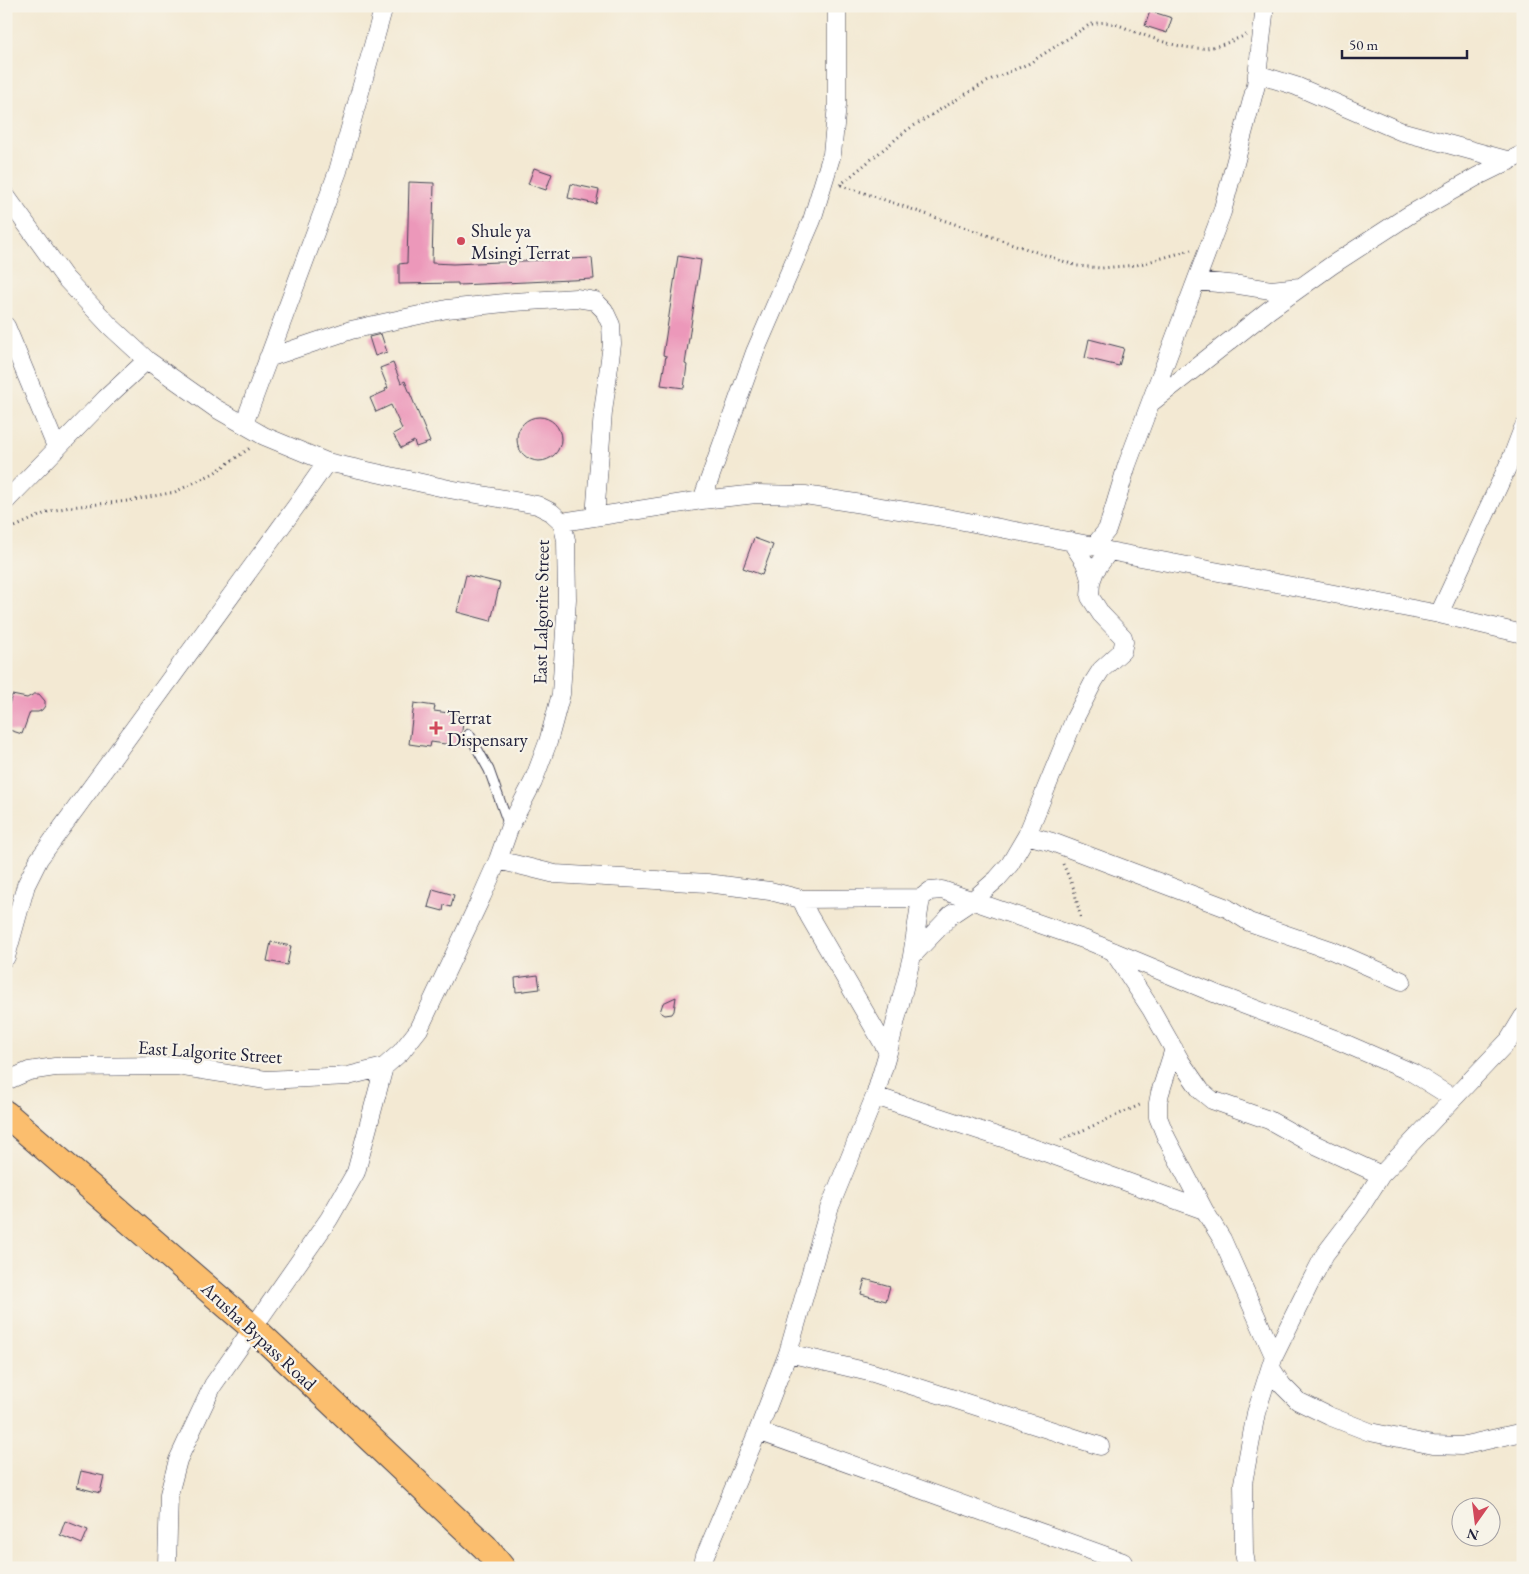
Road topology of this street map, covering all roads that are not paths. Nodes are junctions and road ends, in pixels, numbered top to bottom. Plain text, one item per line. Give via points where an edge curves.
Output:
1 (384, 6) edge
2 (838, 6) edge
3 (1265, 6) edge
4 (1257, 74) junction
5 (1516, 158) edge
6 (6, 196) edge
7 (1196, 282) junction
8 (1301, 287) junction
9 (6, 326) edge
10 (268, 358) junction
11 (147, 360) junction
12 (1152, 402) junction
13 (244, 424) junction
14 (1523, 428) edge
15 (57, 448) junction
16 (327, 462) junction
17 (702, 500) junction
18 (6, 501) edge
19 (595, 517) junction
20 (562, 522) junction
21 (1071, 541) junction
22 (1102, 548) junction
23 (1091, 582) junction
24 (1439, 614) junction
25 (1523, 634) edge
26 (469, 734) dead end
27 (510, 826) junction
28 (1027, 835) junction
29 (498, 860) junction
30 (921, 898) junction
31 (801, 899) junction
32 (973, 900) junction
33 (1113, 951) junction
34 (912, 956) junction
35 (6, 957) edge
36 (1402, 981) dead end
37 (1523, 1017) edge
38 (1174, 1049) junction
39 (888, 1052) junction
40 (384, 1067) junction
41 (6, 1081) edge
42 (1161, 1091) junction
43 (1201, 1091) junction
44 (875, 1096) junction
45 (1453, 1098) junction
46 (6, 1114) edge
47 (1380, 1175) junction
48 (1204, 1210) junction
49 (252, 1327) junction
50 (788, 1352) junction
51 (1272, 1362) junction
52 (758, 1431) junction
53 (1523, 1432) edge
54 (1100, 1446) dead end
55 (1123, 1562) dead end
56 (169, 1568) edge
57 (502, 1568) edge
58 (702, 1568) edge
59 (1247, 1568) edge

1 - 10 street via 338,171
2 - 17 street via 837,105 832,154 812,220 755,352
3 - 4 street
4 - 5 street via 1296,86 1400,131
4 - 7 street via 1222,212
5 - 8 street via 1409,215
6 - 11 street, East Lalgorite Street via 65,278
7 - 8 street via 1271,290
7 - 12 street
8 - 12 street
9 - 15 street
10 - 13 street
10 - 19 street via 351,330 446,309 576,298 595,301 611,325 612,344
11 - 13 street, East Lalgorite Street via 215,408
11 - 15 street
12 - 22 street via 1127,465
13 - 16 street, East Lalgorite Street via 264,436
14 - 24 street
15 - 18 street
16 - 20 street, East Lalgorite Street via 537,506
16 - 35 street via 38,859 26,885
17 - 19 street
17 - 21 street via 756,494 804,495
19 - 20 street
20 - 27 street, East Lalgorite Street via 566,540 567,599 561,694 533,782
21 - 22 street
21 - 23 street via 1085,563
22 - 23 street
22 - 24 street
23 - 28 street via 1092,603 1123,636 1124,647 1094,681 1075,718
24 - 25 street
26 - 27 lane via 489,770
27 - 29 street, East Lalgorite Street
28 - 32 street via 1010,864
28 - 36 street via 1227,908 1256,925 1331,950
29 - 31 street via 555,874 707,883 770,891
29 - 40 street, East Lalgorite Street via 419,1029
30 - 31 street
30 - 32 street via 930,891 942,890
30 - 34 street
31 - 39 street
32 - 33 street
32 - 34 street via 952,914
33 - 38 street
33 - 45 street via 1413,1073
34 - 39 street
37 - 45 street via 1509,1040
38 - 42 street
38 - 43 street
39 - 44 street
40 - 41 street, East Lalgorite Street via 348,1076 266,1080 177,1066 56,1067 29,1071
40 - 49 street via 356,1172 328,1219
42 - 43 street via 1178,1084
42 - 48 street via 1158,1117
43 - 47 street via 1212,1100 1269,1120
44 - 48 street via 1039,1150
44 - 50 street via 829,1209
45 - 47 street
46 - 49 main road, Arusha Bypass Road
47 - 51 street via 1325,1254
48 - 51 street via 1222,1239
49 - 56 street via 213,1385 178,1460 170,1494
49 - 57 main road, Arusha Bypass Road via 478,1540
50 - 52 street
50 - 54 street via 873,1372
51 - 53 street via 1282,1385 1298,1401 1370,1432 1434,1445 1461,1446
51 - 59 street via 1256,1413 1243,1483
52 - 55 street
52 - 58 street

